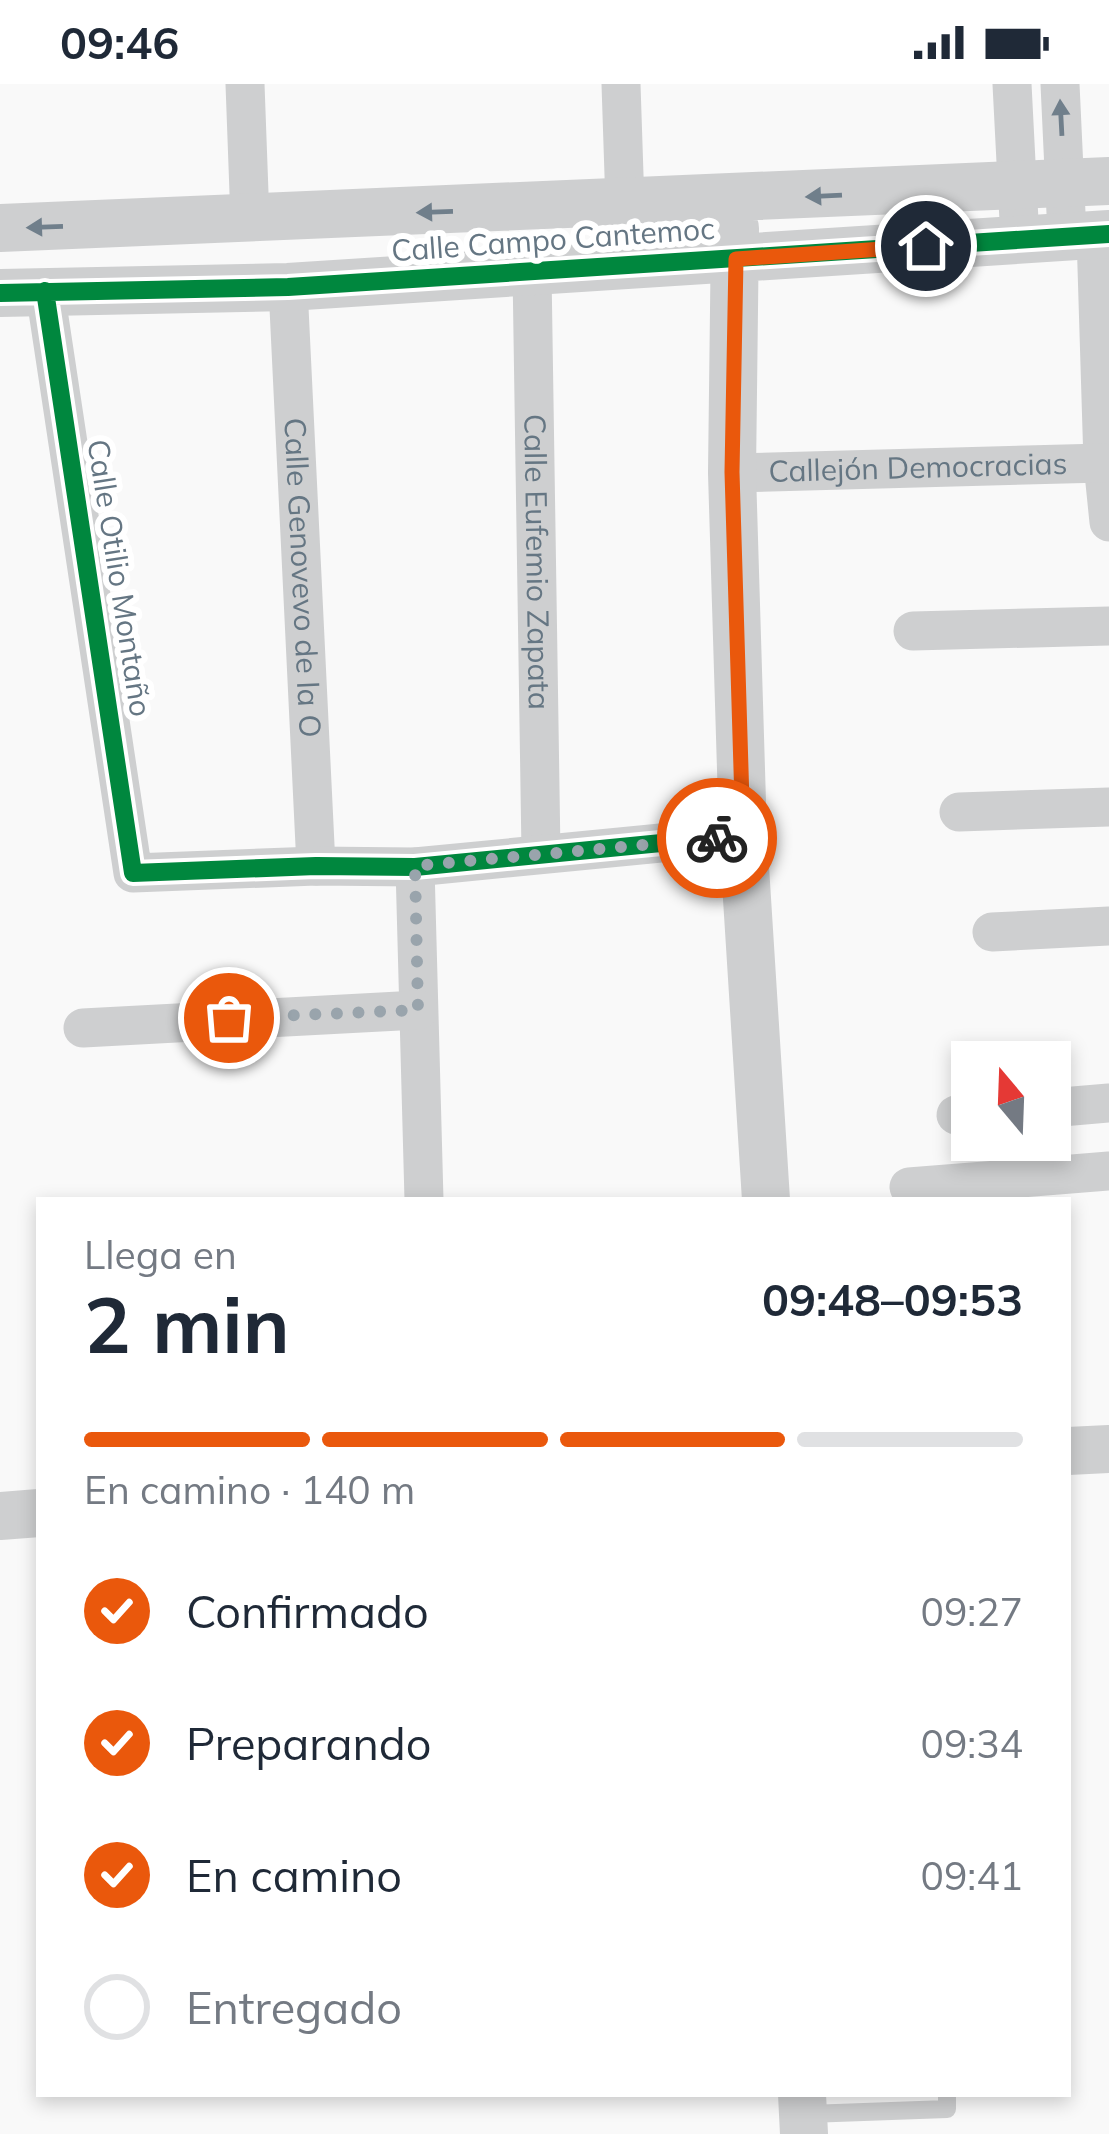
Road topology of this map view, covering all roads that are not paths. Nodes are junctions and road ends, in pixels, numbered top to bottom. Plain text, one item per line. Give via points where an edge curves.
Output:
1 (245, 84) edge
2 (621, 84) edge
3 (1012, 84) edge
4 (1060, 84) edge
5 (1064, 184) edge
6 (733, 200) junction
7 (625, 205) junction
8 (250, 220) junction
9 (0, 228) edge
10 (1073, 236) edge
11 (736, 259) junction
12 (532, 271) junction
13 (288, 286) junction
14 (23, 292) edge
15 (1103, 463) junction
16 (732, 472) junction
17 (1109, 522) edge
18 (1109, 626) edge
19 (913, 631) dead end
20 (1109, 807) edge
21 (959, 812) dead end
22 (743, 835) junction
23 (541, 853) junction
24 (316, 866) junction
25 (415, 866) junction
26 (1109, 926) edge
27 (992, 932) dead end
28 (418, 1010) junction
29 (83, 1028) dead end
30 (1109, 1103) edge
31 (1071, 1106) edge
32 (1109, 1171) edge
33 (909, 1187) dead end
34 (424, 1197) edge
35 (766, 1197) edge
36 (1109, 1449) edge
37 (1071, 1451) edge
38 (36, 1513) edge
39 (0, 1516) edge
40 (947, 2097) edge
41 (803, 2114) edge

1 - 8 street
2 - 7 street
3 - 5 street
5 -> 4 street
5 -> 6 street, Calle Campo Cantemoc
5 - 10 street
6 - 7 street, Calle Campo Cantemoc
6 - 11 street
7 -> 8 street, Calle Campo Cantemoc
8 -> 9 street, Calle Campo Cantemoc
10 - 11 street, Calle Campo Cantemoc
10 - 15 street
11 - 12 street, Calle Campo Cantemoc
11 - 16 street
12 - 13 street, Calle Campo Cantemoc
12 - 23 street, Calle Eufemio Zapata
13 - 14 street, Calle Campo Cantemoc
13 - 24 street, Calle Genovevo de la O
14 - 24 street, Calle Otilio Montaño via 133,873
15 - 16 street, Callejón Democracias
15 - 17 street
16 - 22 street
18 - 19 street
20 - 21 street
22 - 23 street
22 - 35 street
23 - 25 street
24 - 25 street
25 - 28 street
26 - 27 street
28 - 29 street
28 - 34 street
30 - 31 street
32 - 33 street
36 - 37 street
38 - 39 street
40 - 41 lane via 947,2109

